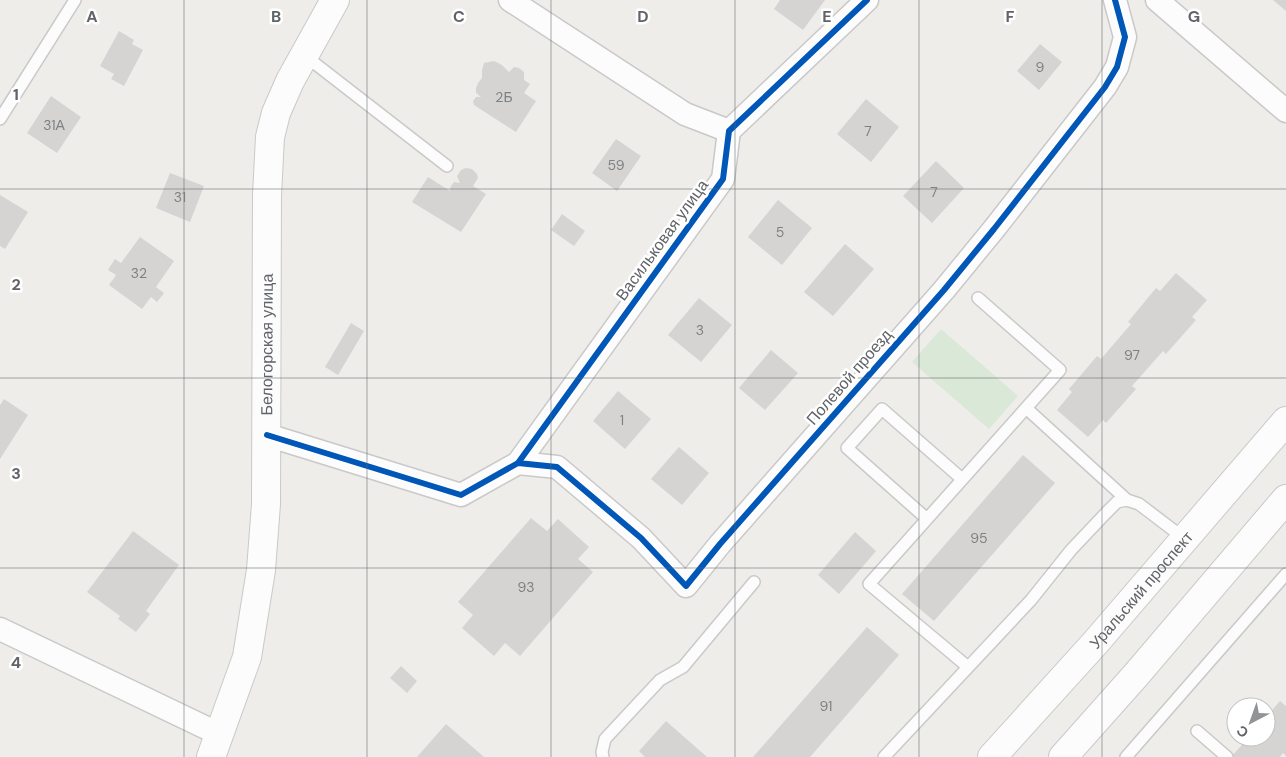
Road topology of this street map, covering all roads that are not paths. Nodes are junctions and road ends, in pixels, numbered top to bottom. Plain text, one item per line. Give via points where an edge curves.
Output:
1 (75, 0) edge
2 (335, 0) edge
3 (510, 0) edge
4 (867, 0) edge
5 (1115, 0) edge
6 (1157, 0) edge
7 (304, 55) junction
8 (1286, 111) edge
9 (0, 119) edge
10 (729, 131) junction
11 (447, 166) dead end
12 (978, 298) dead end
13 (1026, 408) junction
14 (1286, 421) edge
15 (267, 435) junction
16 (518, 463) junction
17 (962, 479) junction
18 (1286, 499) edge
19 (1127, 500) junction
20 (927, 518) junction
21 (1185, 539) junction
22 (1286, 574) edge
23 (754, 582) dead end
24 (0, 630) edge
25 (968, 667) junction
26 (1197, 731) dead end
27 (215, 745) edge
28 (604, 757) edge
29 (884, 757) edge
30 (992, 757) edge
31 (1063, 757) edge
32 (1126, 757) edge
33 (1228, 757) edge

1 - 9 lane
2 - 7 main road, Белогорская улица
3 - 10 street via 685,114
4 - 10 street
5 - 16 street, Полевой проезд via 1125,37 1117,67 1105,87 944,290 686,586 641,538 557,467
6 - 8 street
7 - 11 lane
7 - 15 main road, Белогорская улица via 276,113 270,137
10 - 16 street, Васильковая улица via 723,179
12 - 13 lane via 1060,370
13 - 17 lane
13 - 19 lane
14 - 21 main road, Уральский проспект
15 - 16 street via 461,494
15 - 27 main road, Белогорская улица via 261,570 247,657
17 - 20 lane
17 - 20 lane via 882,409 847,448
18 - 31 main road
19 - 21 lane via 1139,504
19 - 25 lane via 1117,502 1106,513
20 - 25 lane via 869,584
21 - 30 main road, Уральский проспект
22 - 32 lane
23 - 28 lane via 683,667 660,680 605,739
24 - 27 street
25 - 29 lane
26 - 33 lane

